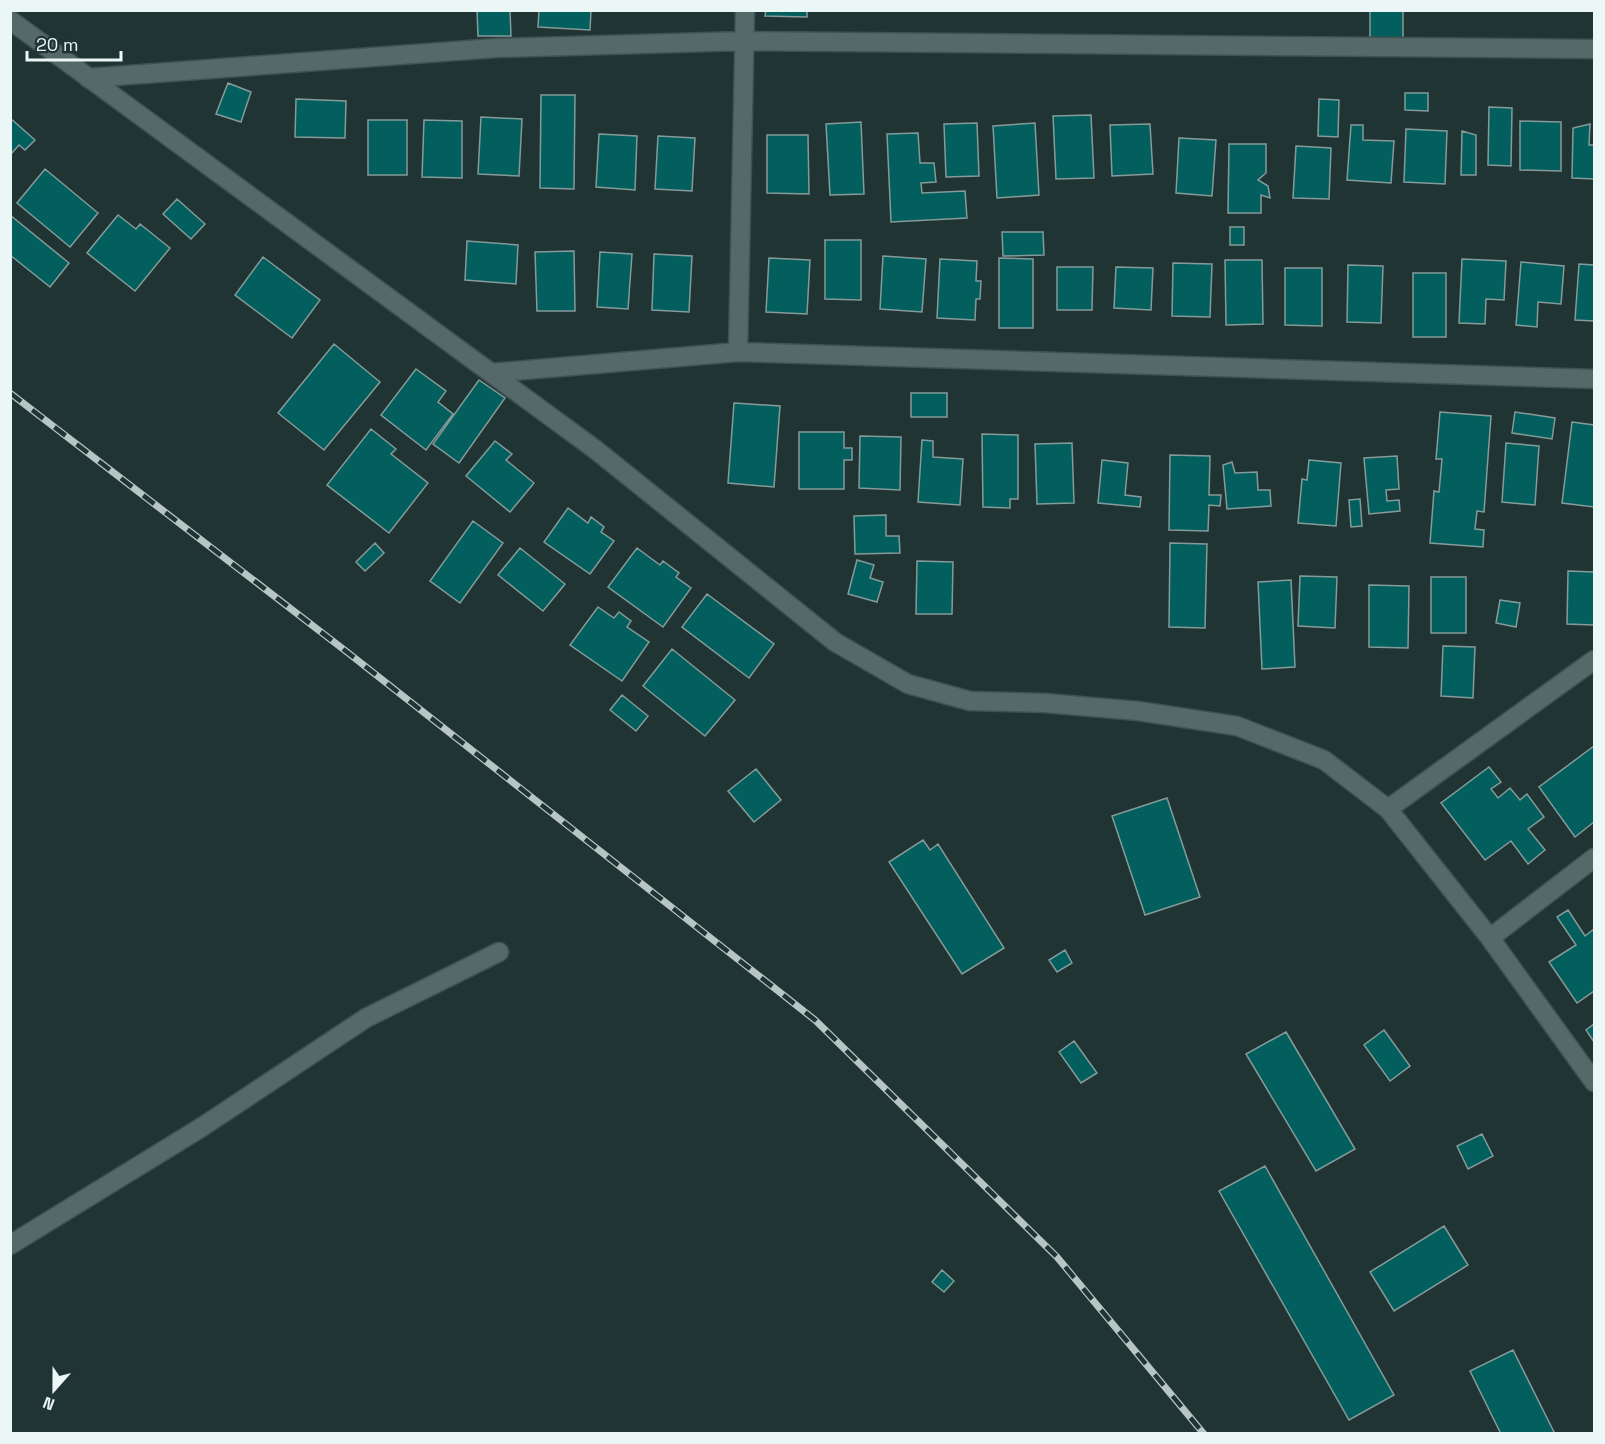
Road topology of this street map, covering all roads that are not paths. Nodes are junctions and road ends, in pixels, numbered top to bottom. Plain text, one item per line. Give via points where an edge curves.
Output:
1 (745, 10) edge
2 (10, 20) edge
3 (745, 41) junction
4 (1594, 49) edge
5 (88, 78) junction
6 (738, 352) junction
7 (490, 373) junction
8 (1594, 379) edge
9 (1594, 660) edge
10 (1388, 809) junction
11 (1594, 858) edge
12 (1490, 939) junction
13 (499, 952) dead end
14 (1594, 1083) edge
15 (10, 1245) edge

1 - 3 street
2 - 5 street
3 - 4 street
3 - 5 street via 496,48
3 - 6 street
5 - 7 street
6 - 7 street
6 - 8 street
7 - 10 street via 596,450 835,642 908,684 970,701 1138,711 1237,726 1324,760
9 - 10 street
10 - 12 street
11 - 12 street
12 - 14 street
13 - 15 street via 366,1018 202,1127

